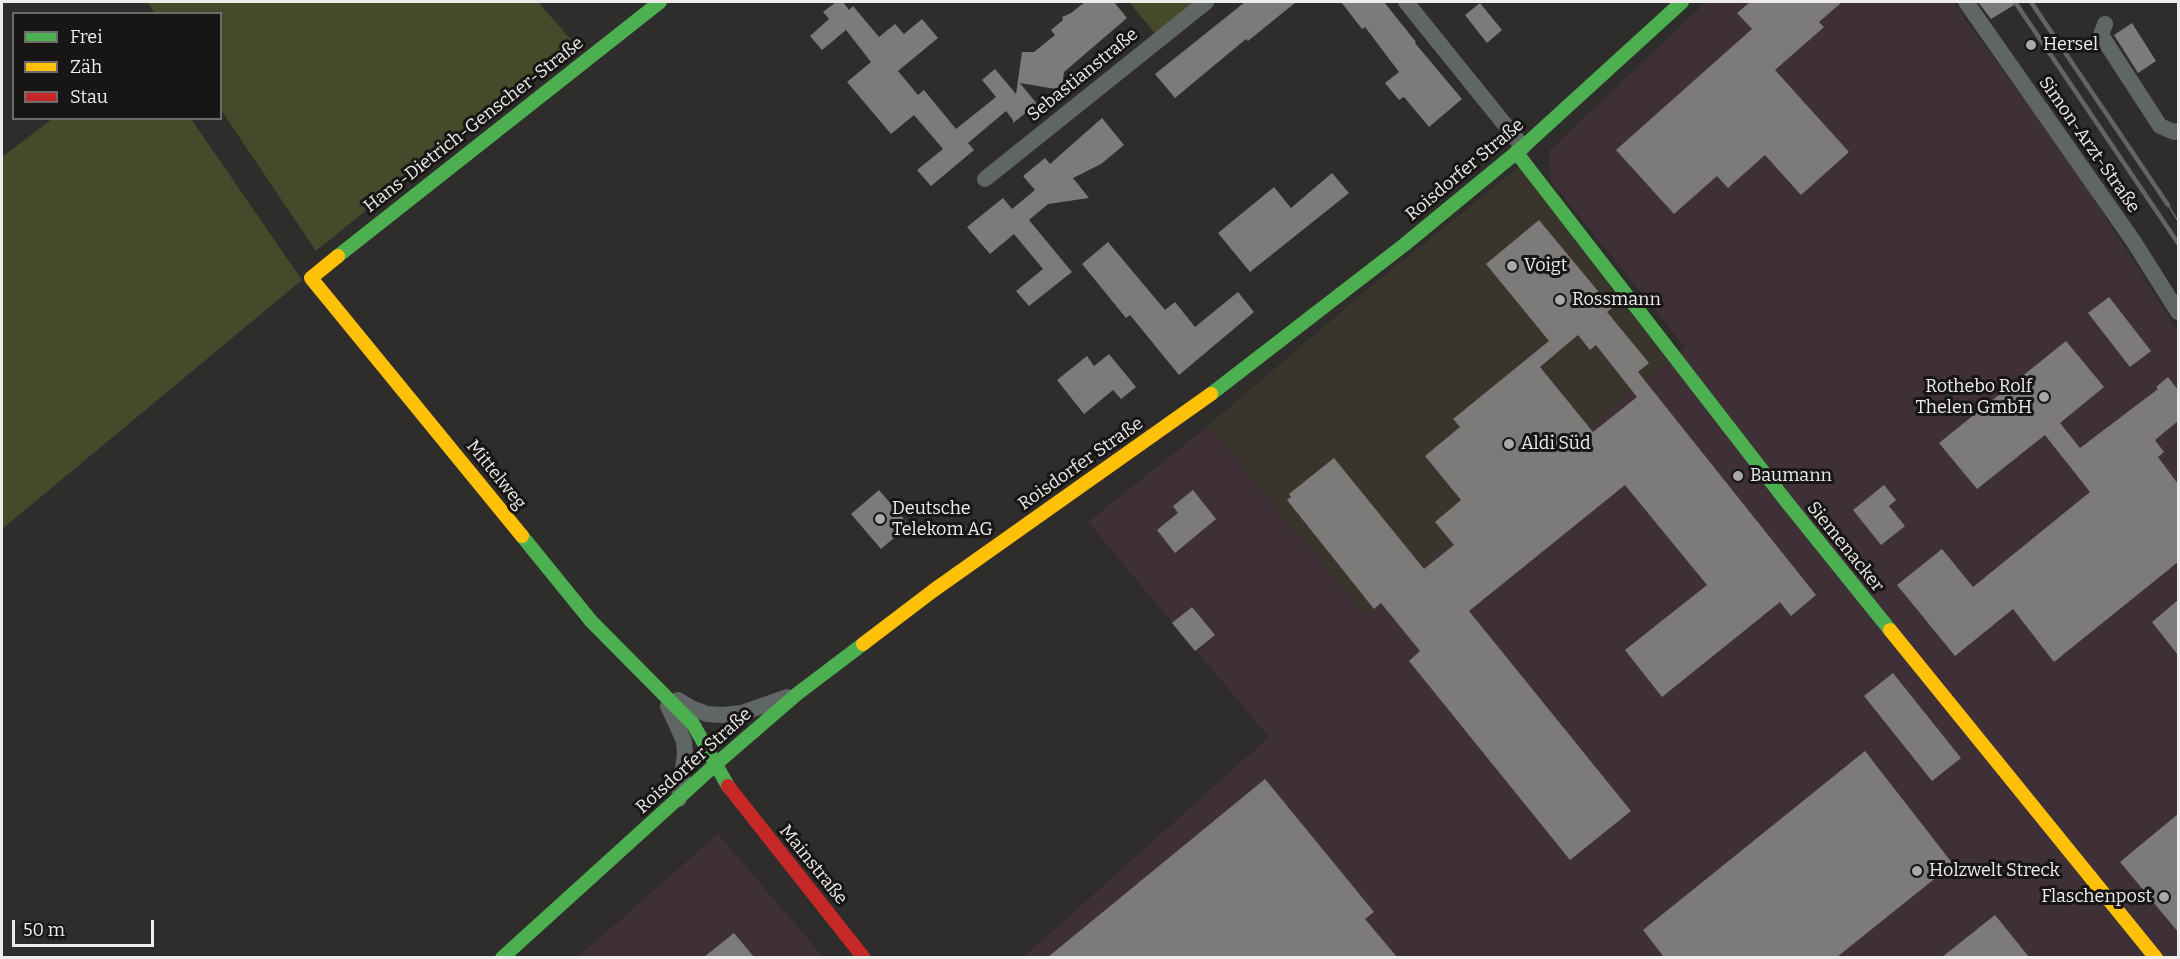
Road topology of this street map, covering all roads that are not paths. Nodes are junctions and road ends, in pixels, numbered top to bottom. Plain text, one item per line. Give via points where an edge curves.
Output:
1 (660, 2) edge
2 (1206, 2) edge
3 (1406, 2) edge
4 (1682, 2) edge
5 (1966, 2) edge
6 (2105, 24) dead end
7 (2178, 131) edge
8 (1519, 150) junction
9 (985, 179) dead end
10 (311, 278) joint
11 (2178, 312) edge
12 (660, 689) junction
13 (797, 694) junction
14 (716, 764) junction
15 (733, 794) joint
16 (679, 799) junction
17 (502, 957) edge
18 (864, 957) edge
19 (2156, 957) edge

1 - 10 street, Hans-Dietrich-Genscher-Straße
2 - 9 street, Sebastianstraße
3 - 8 street
4 - 8 street, Roisdorfer Straße
5 - 11 street, Simon-Arzt-Straße via 2134,242
6 - 7 street via 2101,35 2160,126
8 - 13 street, Roisdorfer Straße via 1224,385 934,590
8 - 19 street, Siemenacker via 1786,501
10 - 12 street, Mittelweg via 591,621
12 - 13 street, Mittelweg via 691,708 723,715 742,713
12 - 14 street, Mittelweg via 693,724
12 - 16 street, Mittelweg via 684,741
13 - 14 street, Roisdorfer Straße
14 - 15 street, Mittelweg
14 - 16 street, Roisdorfer Straße
15 - 18 street, Mainstraße
16 - 17 street, Roisdorfer Straße

